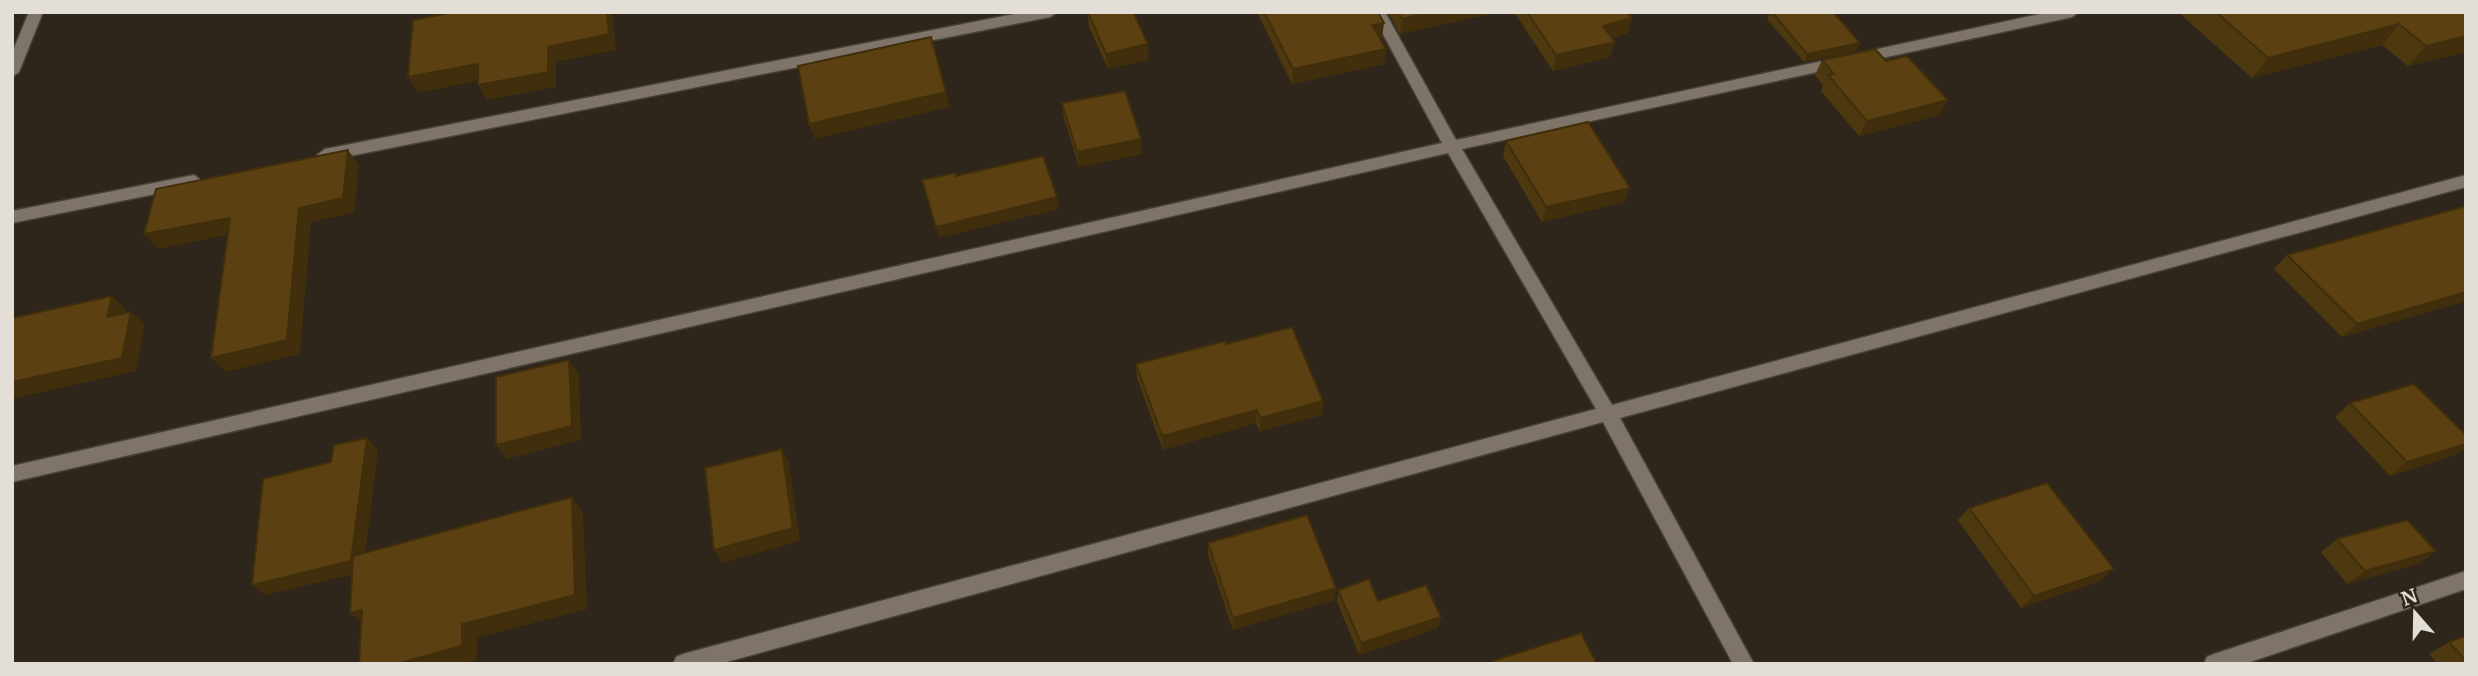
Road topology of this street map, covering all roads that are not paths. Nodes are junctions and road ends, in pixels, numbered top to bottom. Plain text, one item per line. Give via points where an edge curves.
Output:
1 (36, 12) edge
2 (1050, 12) edge
3 (1378, 12) edge
4 (2072, 12) edge
5 (12, 72) edge
6 (1452, 146) junction
7 (313, 158) edge
8 (204, 179) edge
9 (2466, 181) edge
10 (12, 217) edge
11 (1608, 414) junction
12 (12, 474) edge
13 (2466, 580) edge
14 (683, 664) edge
15 (1744, 664) edge
16 (2214, 664) edge

1 - 5 street
2 - 7 street
3 - 6 street
4 - 6 street
6 - 11 street
6 - 12 street
8 - 10 street
9 - 11 street
11 - 14 street
11 - 15 street
13 - 16 street

